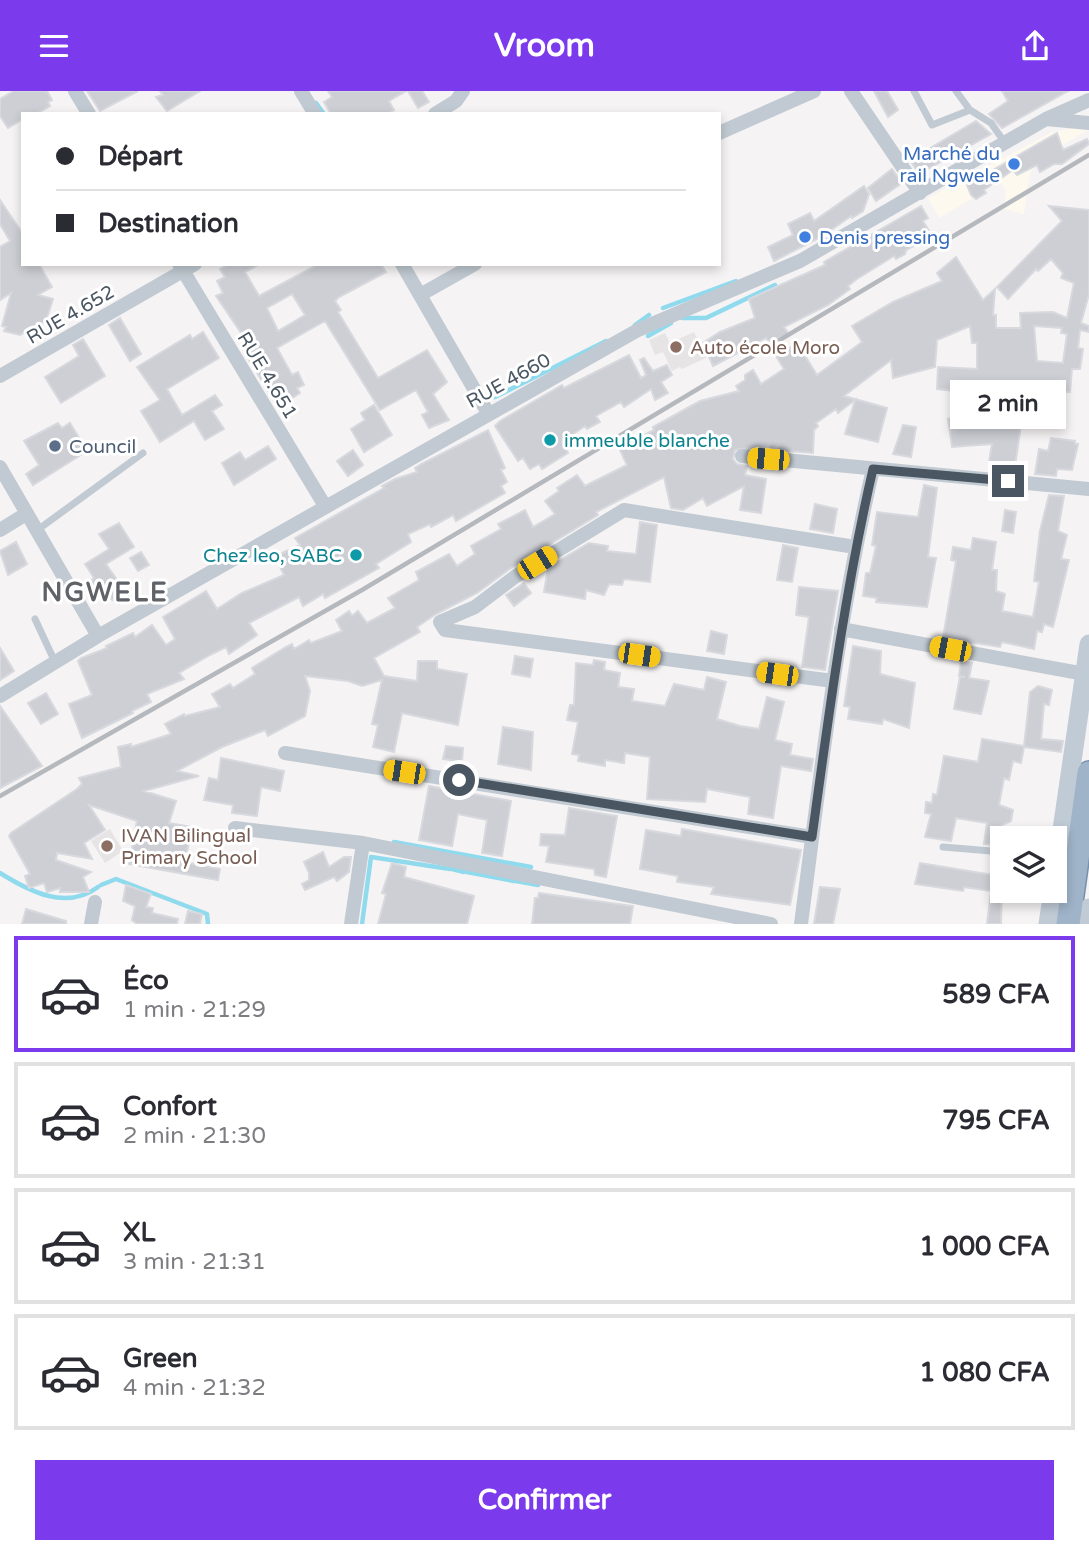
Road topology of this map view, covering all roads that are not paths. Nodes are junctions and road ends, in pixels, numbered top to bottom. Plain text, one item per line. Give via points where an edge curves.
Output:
1 (75, 91) edge
2 (301, 91) edge
3 (463, 91) edge
4 (814, 91) edge
5 (851, 91) edge
6 (914, 91) edge
7 (956, 91) edge
8 (1089, 100) edge
9 (970, 110) junction
10 (88, 112) edge
11 (314, 112) edge
12 (438, 112) edge
13 (1046, 120) junction
14 (1089, 123) edge
15 (721, 132) edge
16 (1005, 143) junction
17 (920, 193) junction
18 (403, 266) edge
19 (471, 266) edge
20 (185, 267) edge
21 (419, 295) junction
22 (0, 376) edge
23 (488, 413) junction
24 (143, 453) dead end
25 (742, 456) dead end
26 (0, 468) edge
27 (873, 469) junction
28 (1089, 489) edge
29 (325, 506) junction
30 (26, 514) junction
31 (0, 530) edge
32 (36, 531) junction
33 (855, 547) junction
34 (35, 619) dead end
35 (841, 629) junction
36 (98, 636) junction
37 (1089, 644) edge
38 (55, 663) junction
39 (1085, 674) junction
40 (833, 681) junction
41 (0, 697) edge
42 (285, 753) dead end
43 (1089, 773) edge
44 (1062, 826) edge
45 (235, 828) dead end
46 (812, 837) junction
47 (363, 843) junction
48 (943, 847) dead end
49 (990, 851) edge
50 (95, 902) dead end
51 (1051, 903) edge
52 (1089, 908) edge
53 (91, 924) edge
54 (351, 924) edge
55 (771, 924) edge
56 (801, 924) edge
57 (1048, 924) edge
58 (1068, 924) edge
59 (1087, 924) edge

1 - 10 street
2 - 11 street
3 - 12 street
4 - 15 street
5 - 17 street
6 - 9 lane via 932,125
7 - 9 lane
8 - 13 street, RUE 4660
9 - 16 lane via 986,118
13 - 14 street
13 - 16 street, RUE 4660
16 - 17 street, RUE 4660
17 - 23 street, RUE 4660 via 800,261 638,330
18 - 21 street
19 - 21 street
20 - 22 street, RUE 4.652
20 - 29 street, RUE 4.651
21 - 23 street
23 - 29 street, RUE 4660
24 - 32 lane
25 - 27 street
26 - 30 street
27 - 28 street
27 - 33 street
29 - 36 street, RUE 4660
30 - 31 street
30 - 32 street
32 - 36 street
33 - 35 street
33 - 40 street via 624,510 516,576 475,607 440,622 445,630
34 - 38 lane
35 - 39 street
35 - 40 street
36 - 38 street, RUE 4660
37 - 39 main road
38 - 41 street, RUE 4660
39 - 44 main road
40 - 46 street
42 - 46 street
43 - 58 highway
45 - 47 street
46 - 56 street
47 - 54 street
47 - 55 street
48 - 49 lane
50 - 53 street
51 - 57 main road
52 - 59 main road

